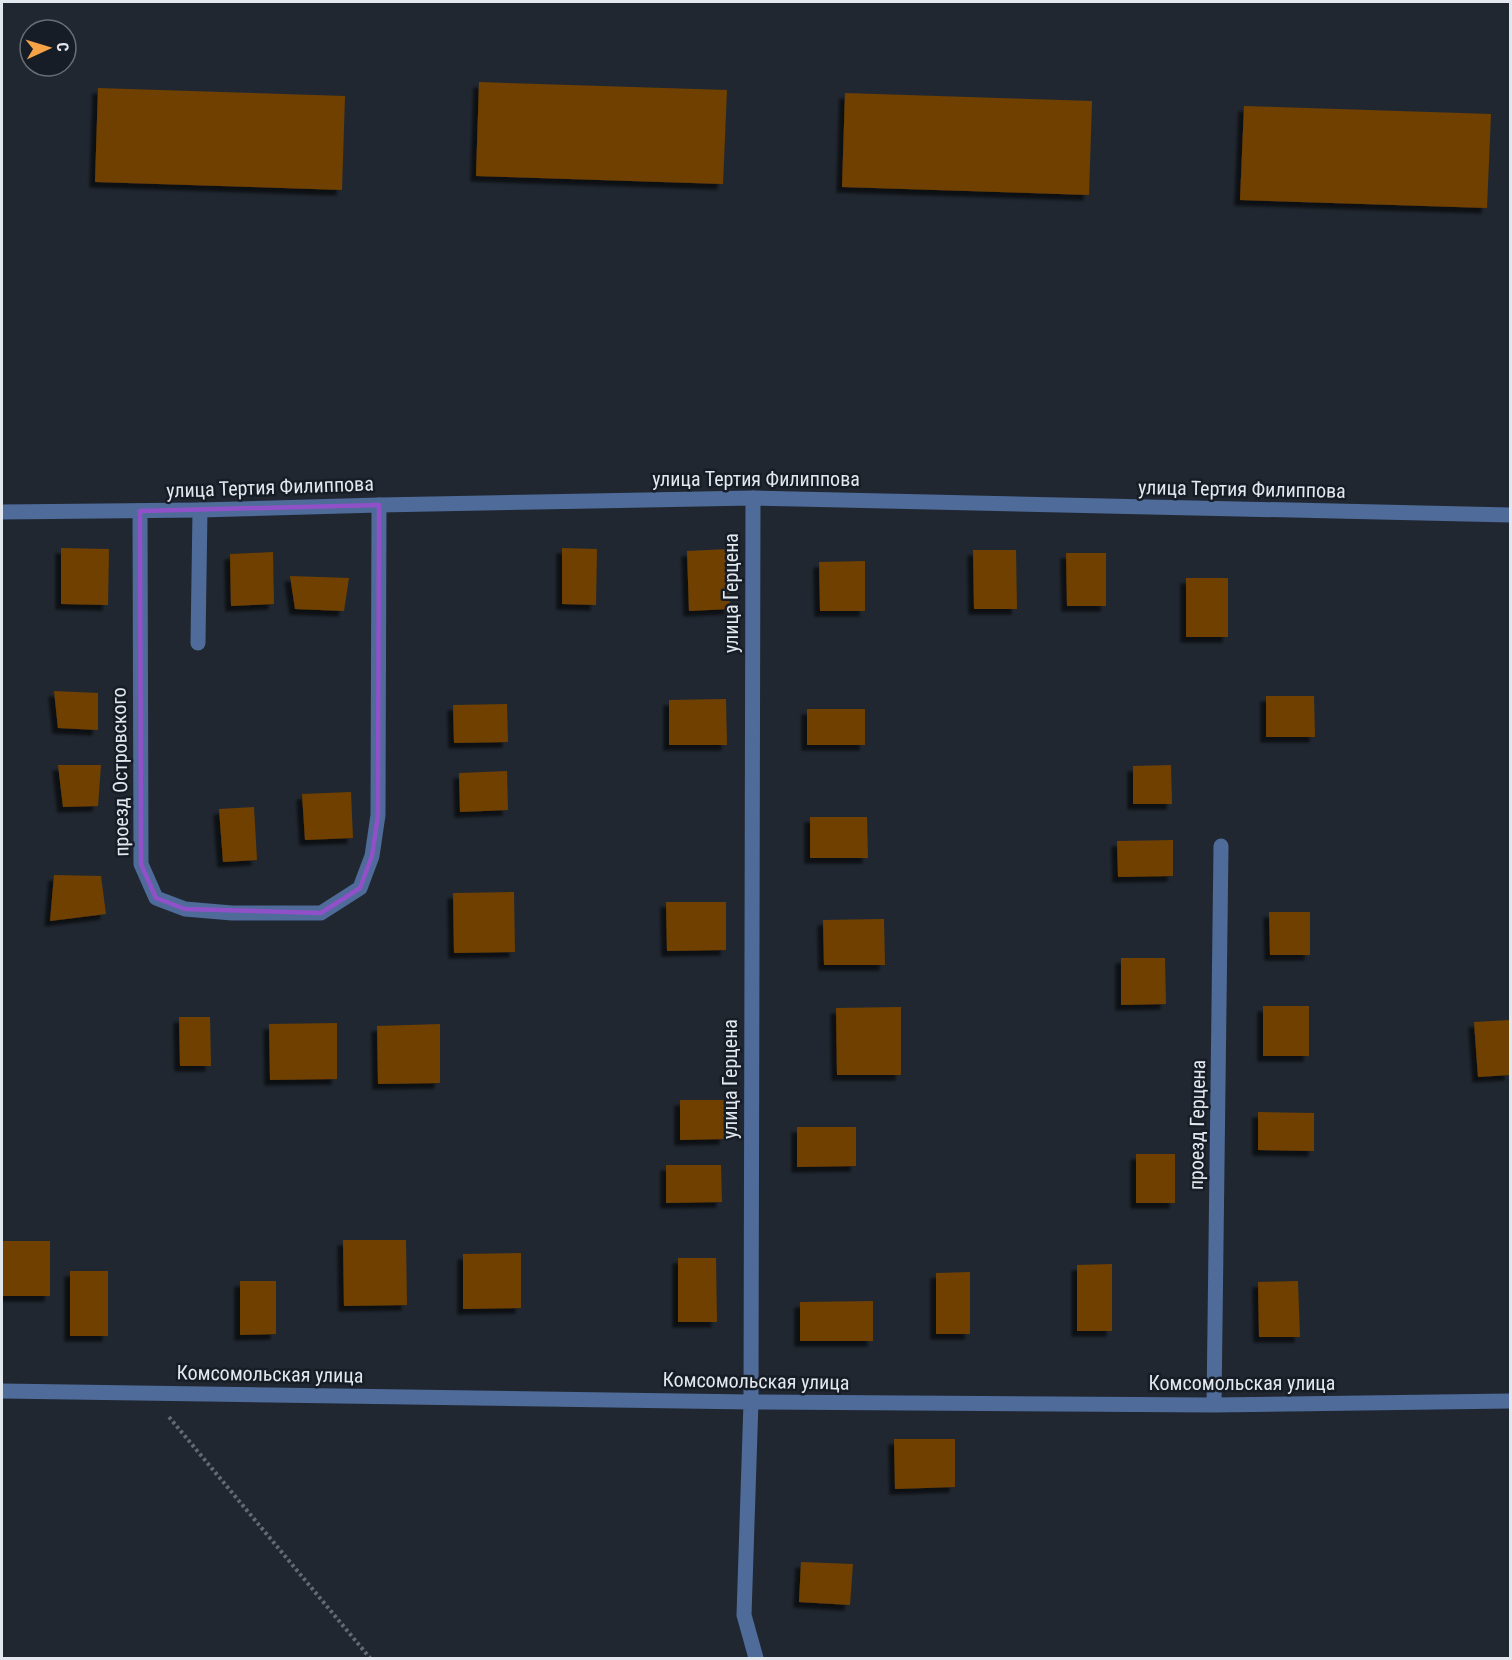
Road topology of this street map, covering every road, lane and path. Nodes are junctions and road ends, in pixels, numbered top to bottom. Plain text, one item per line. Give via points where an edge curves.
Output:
1 (753, 498) junction
2 (379, 505) junction
3 (200, 510) junction
4 (140, 511) junction
5 (2, 512) edge
6 (1510, 515) edge
7 (198, 644) dead end
8 (1221, 846) dead end
9 (2, 1391) edge
10 (148, 1393) junction
11 (1510, 1401) edge
12 (751, 1402) junction
13 (1214, 1405) junction
14 (370, 1659) edge
15 (756, 1659) edge

1 - 2 street, улица Тертия Филиппова
1 - 6 street, улица Тертия Филиппова
1 - 12 street, улица Герцена
2 - 3 street, улица Тертия Филиппова
2 - 4 street, проезд Островского via 378,815 372,856 360,888 321,914 185,909 156,898 141,864
3 - 4 street, улица Тертия Филиппова
3 - 7 street
4 - 5 street, улица Тертия Филиппова
8 - 13 street, проезд Герцена
9 - 10 street, Комсомольская улица
10 - 12 street, Комсомольская улица
10 - 14 path
11 - 13 street, Комсомольская улица
12 - 13 street, Комсомольская улица
12 - 15 street, улица Герцена via 744,1615

